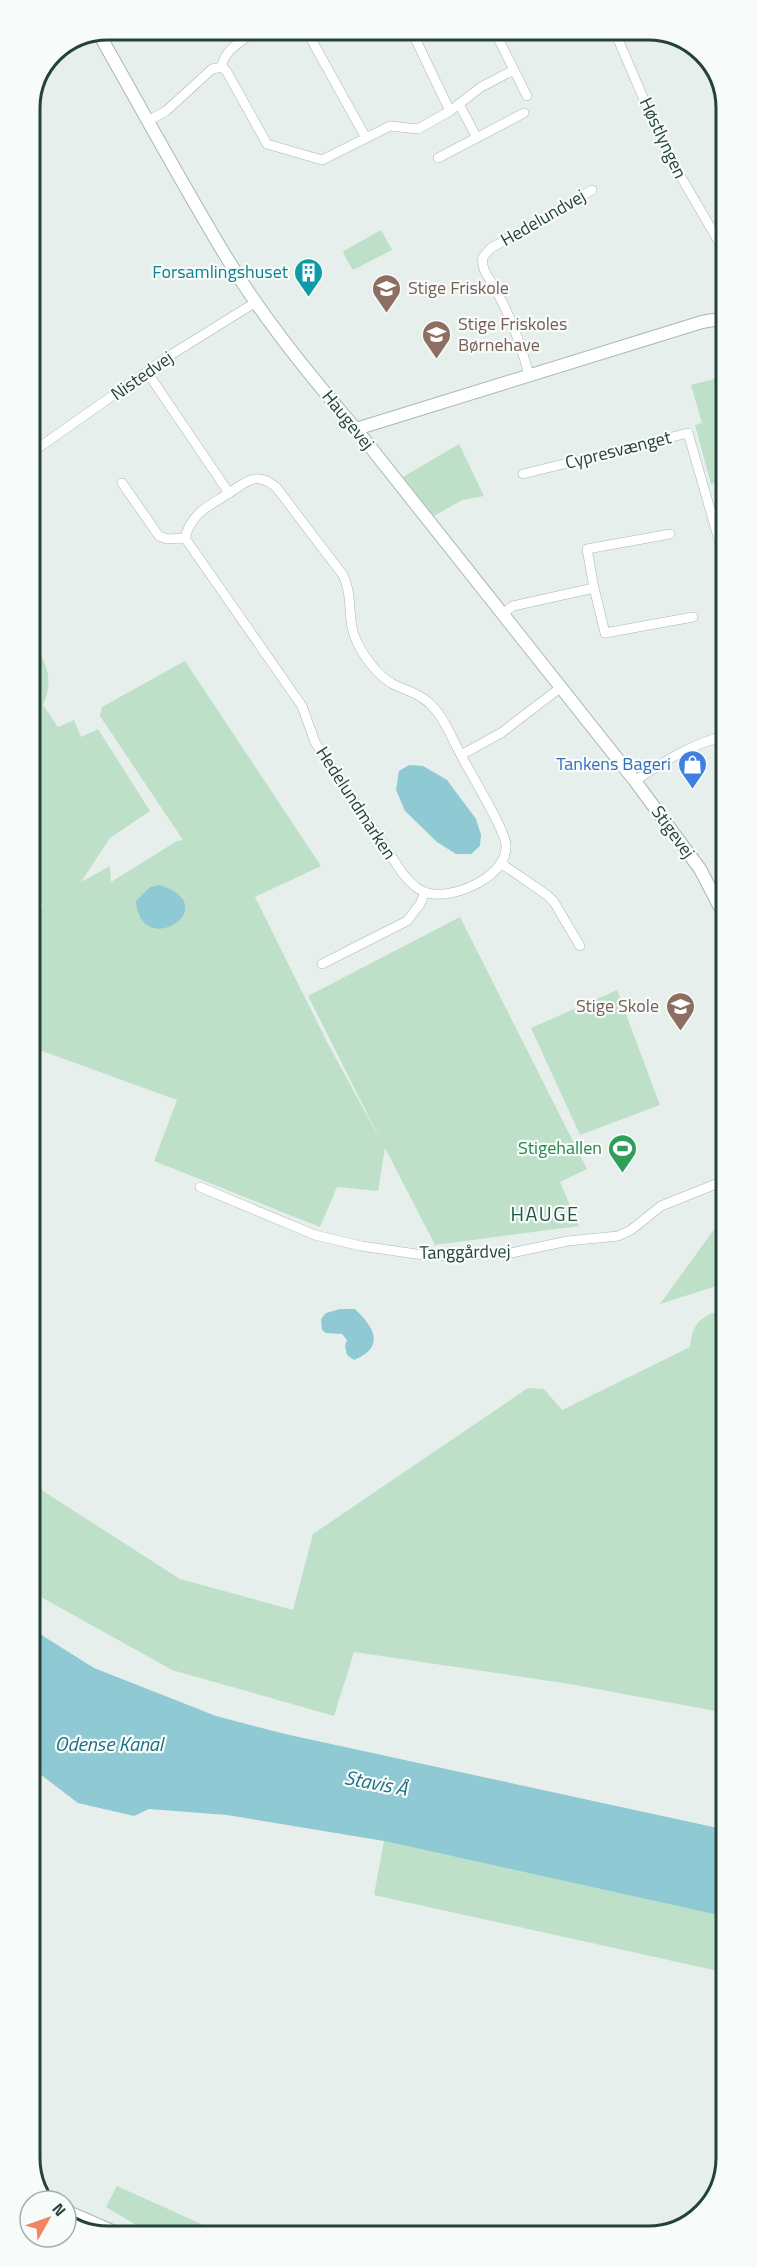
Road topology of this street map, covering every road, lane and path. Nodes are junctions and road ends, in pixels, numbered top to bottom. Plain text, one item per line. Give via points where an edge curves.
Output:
1 (243, 40) edge
2 (312, 40) edge
3 (103, 41) edge
4 (416, 41) edge
5 (499, 41) edge
6 (619, 41) edge
7 (222, 67) junction
8 (514, 70) junction
9 (527, 96) dead end
10 (459, 104) junction
11 (450, 111) junction
12 (524, 113) dead end
13 (148, 121) junction
14 (366, 138) junction
15 (477, 138) junction
16 (438, 158) dead end
17 (592, 190) dead end
18 (716, 231) edge
19 (256, 302) junction
20 (716, 320) edge
21 (147, 372) junction
22 (529, 375) junction
23 (356, 429) junction
24 (40, 447) edge
25 (523, 474) dead end
26 (122, 483) dead end
27 (229, 493) junction
28 (716, 531) edge
29 (670, 534) dead end
30 (185, 538) junction
31 (594, 588) junction
32 (502, 614) junction
33 (693, 617) dead end
34 (279, 674) junction
35 (269, 681) dead end
36 (560, 688) junction
37 (716, 738) edge
38 (461, 755) junction
39 (634, 781) junction
40 (502, 864) junction
41 (428, 893) junction
42 (716, 900) edge
43 (580, 946) dead end
44 (322, 964) dead end
45 (716, 1184) edge
46 (200, 1187) dead end
47 (78, 2216) edge
48 (99, 2225) edge

1 - 7 street via 223,58
2 - 14 street
3 - 13 street, Haugevej
4 - 11 street
5 - 8 street
6 - 18 street, Høstlyngen via 667,153
7 - 13 street via 212,69 166,111
7 - 14 street via 267,144 322,160
8 - 9 street
8 - 10 street
10 - 11 street
10 - 15 street
11 - 14 street via 418,129 390,126
12 - 15 street
13 - 19 street, Haugevej via 225,256
15 - 16 street
17 - 22 street, Hedelundvej via 491,248 483,257 484,270 520,339
19 - 21 street, Nistedvej
19 - 23 street, Haugevej
20 - 22 street
21 - 24 street, Nistedvej
21 - 27 street
22 - 23 street
23 - 32 street, Haugevej
25 - 28 street, Cypresvænget via 687,433
26 - 30 street via 159,536
27 - 30 street via 196,515
27 - 38 street via 254,478 267,479 276,487 343,575 357,643 386,679 419,695 434,708
29 - 31 street via 587,549
30 - 34 street, Hedelundmarken
31 - 32 street via 513,606
31 - 33 street via 605,633
32 - 36 street, Haugevej
34 - 35 street
34 - 41 street, Hedelundmarken via 302,706 315,742 403,874 412,885
36 - 38 street via 501,733
36 - 39 street, Haugevej
37 - 39 street via 670,757
38 - 40 street via 506,842
39 - 42 street, Stigevej via 700,869
40 - 41 street via 465,888
40 - 43 street via 554,902
41 - 44 street via 407,921
45 - 46 street, Tanggårdvej via 662,1206 618,1236 511,1253 451,1256 361,1246 315,1234
47 - 48 street

